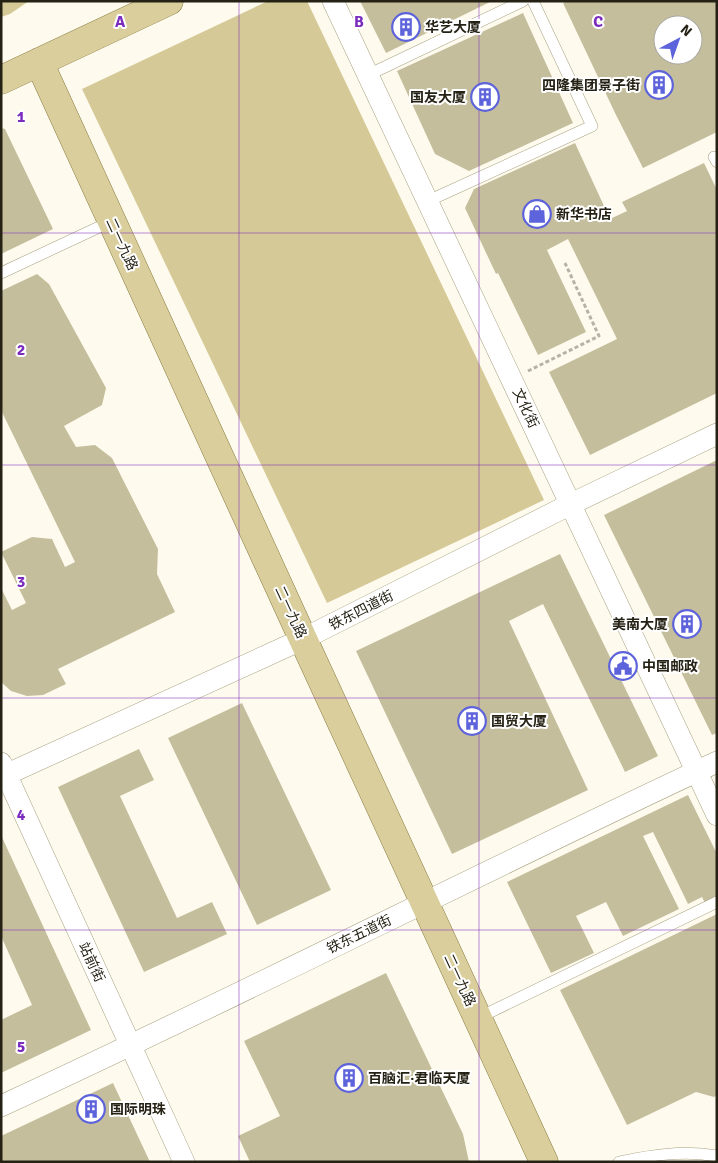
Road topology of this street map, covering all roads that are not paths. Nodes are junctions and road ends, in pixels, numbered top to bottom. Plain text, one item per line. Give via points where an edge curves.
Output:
1 (169, 1) edge
2 (333, 1) edge
3 (523, 1) edge
4 (533, 1) edge
5 (39, 62) junction
6 (368, 75) junction
7 (1, 80) edge
8 (428, 201) junction
9 (112, 220) junction
10 (1, 273) edge
11 (717, 434) edge
12 (571, 504) junction
13 (303, 639) junction
14 (717, 762) edge
15 (696, 771) junction
16 (3, 772) edge
17 (717, 815) edge
18 (424, 902) junction
19 (717, 902) edge
20 (478, 1018) junction
21 (131, 1046) junction
22 (1, 1106) edge
23 (717, 1156) edge
24 (184, 1162) edge
25 (544, 1162) edge
26 (618, 1162) edge

1 - 5 main road
2 - 6 street, 文化街
3 - 6 lane
4 - 8 lane via 592,126
5 - 7 main road
5 - 9 main road, 二一九路
6 - 8 street, 文化街
8 - 12 street, 文化街
9 - 10 lane
9 - 13 main road, 二一九路
11 - 12 street, 铁东四道街
12 - 13 street, 铁东四道街
12 - 15 street, 文化街
13 - 16 street, 铁东四道街
13 - 18 main road, 二一九路
14 - 15 street, 铁东五道街
15 - 17 street, 文化街
15 - 18 street, 铁东五道街
16 - 21 street, 站前街
18 - 20 main road, 二一九路
18 - 21 street, 铁东五道街
19 - 20 lane
20 - 25 main road, 二一九路
21 - 22 street, 铁东五道街
21 - 24 street, 站前街
23 - 26 lane via 654,1155

